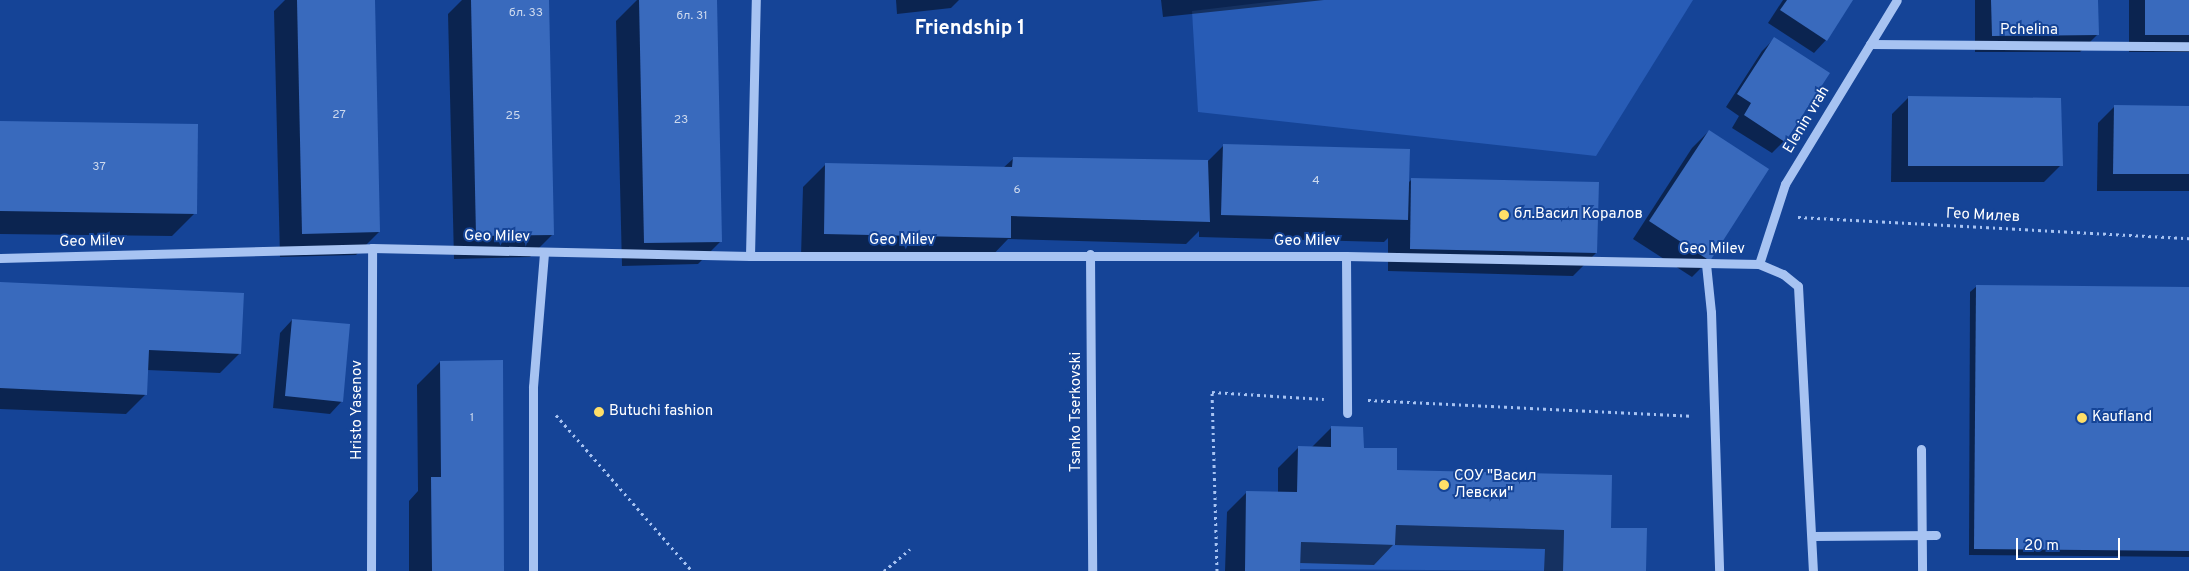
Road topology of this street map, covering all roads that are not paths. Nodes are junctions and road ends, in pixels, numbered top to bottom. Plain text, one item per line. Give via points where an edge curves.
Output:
1 (756, 0) edge
2 (1896, 0) edge
3 (1870, 44) junction
4 (2189, 46) edge
5 (372, 248) junction
6 (544, 252) junction
7 (1090, 254) junction
8 (750, 256) junction
9 (1346, 256) junction
10 (0, 258) edge
11 (1706, 264) junction
12 (1759, 264) junction
13 (1347, 413) dead end
14 (1921, 449) dead end
15 (1813, 536) junction
16 (1921, 536) junction
17 (1936, 536) dead end
18 (371, 571) edge
19 (533, 571) edge
20 (1092, 571) edge
21 (1719, 571) edge
22 (1813, 571) edge
23 (1922, 571) edge

1 - 8 street
2 - 3 street, Elenin vrah
3 - 4 street, Pchelina
3 - 12 street, Elenin vrah via 1785,184
5 - 6 street, Geo Milev
5 - 10 street, Geo Milev
5 - 18 street, Hristo Yasenov
6 - 8 street, Geo Milev
6 - 19 street via 532,387
7 - 8 street, Geo Milev
7 - 9 street, Geo Milev
7 - 20 street, Tsanko Tserkovski
9 - 11 street, Geo Milev
9 - 13 street
11 - 12 street, Geo Milev
11 - 21 street via 1711,312
12 - 15 street, Geo Milev via 1783,274 1798,286
14 - 16 street
15 - 16 street
15 - 22 street
16 - 17 street
16 - 23 street

